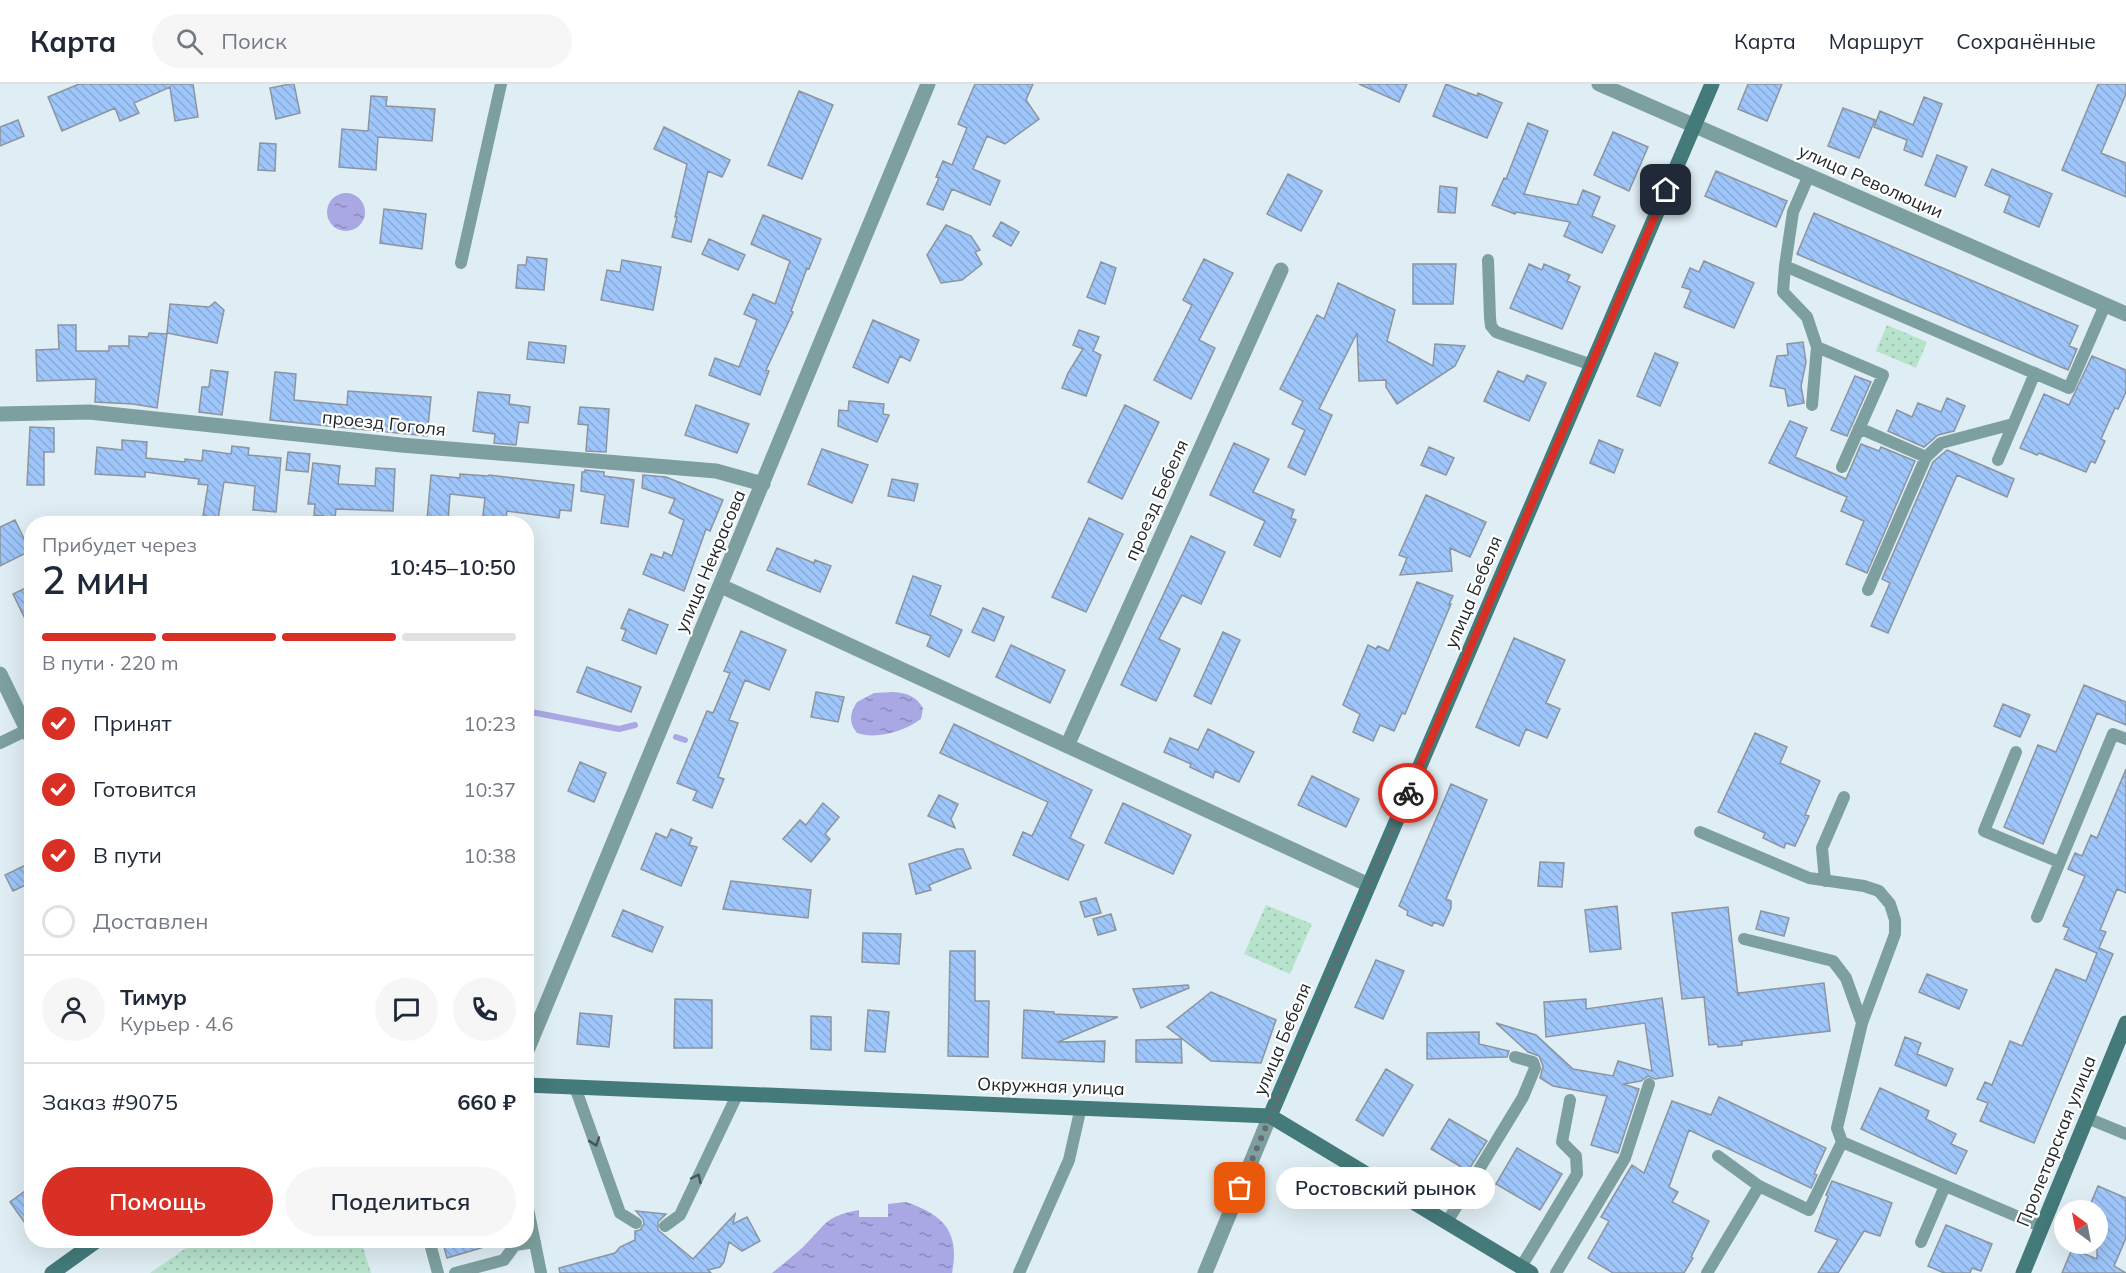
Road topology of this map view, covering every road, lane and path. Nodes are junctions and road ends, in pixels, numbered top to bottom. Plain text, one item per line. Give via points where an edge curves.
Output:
1 (501, 84) edge
2 (928, 84) edge
3 (1599, 84) edge
4 (1712, 84) edge
5 (1695, 125) junction
6 (1809, 175) junction
7 (1488, 260) dead end
8 (461, 263) dead end
9 (1785, 266) junction
10 (1281, 270) dead end
11 (2104, 304) junction
12 (2126, 314) edge
13 (1817, 347) junction
14 (1592, 366) junction
15 (2035, 373) junction
16 (1812, 405) dead end
17 (0, 414) edge
18 (2013, 424) junction
19 (1860, 428) junction
20 (1926, 457) junction
21 (1998, 460) dead end
22 (1842, 467) dead end
23 (763, 484) junction
24 (721, 586) junction
25 (1868, 590) dead end
26 (0, 674) edge
27 (24, 724) edge
28 (24, 736) edge
29 (2126, 739) edge
30 (0, 742) edge
31 (1067, 746) junction
32 (2016, 752) dead end
33 (1844, 797) dead end
34 (1700, 832) dead end
35 (2059, 862) junction
36 (1824, 881) junction
37 (1369, 885) junction
38 (2037, 917) dead end
39 (1744, 939) dead end
40 (1862, 1023) junction
41 (2126, 1023) edge
42 (534, 1034) edge
43 (1515, 1057) dead end
44 (1649, 1084) dead end
45 (534, 1085) edge
46 (576, 1087) junction
47 (738, 1094) junction
48 (1570, 1100) dead end
49 (1081, 1107) junction
50 (1270, 1116) junction
51 (2087, 1118) junction
52 (2126, 1134) edge
53 (1842, 1142) junction
54 (1718, 1156) dead end
55 (1759, 1186) junction
56 (1945, 1186) junction
57 (1447, 1222) junction
58 (636, 1223) dead end
59 (665, 1226) dead end
60 (2042, 1227) junction
61 (534, 1237) edge
62 (535, 1242) joint
63 (1921, 1242) dead end
64 (87, 1248) edge
65 (431, 1248) edge
66 (513, 1248) edge
67 (1526, 1270) edge
68 (52, 1273) edge
69 (438, 1273) edge
70 (454, 1273) edge
71 (542, 1273) edge
72 (1019, 1273) edge
73 (1204, 1273) edge
74 (1556, 1273) edge
75 (1707, 1273) edge
76 (2023, 1273) edge

1 - 8 lane
2 - 23 street, улица Некрасова
3 - 5 street, улица Революции
4 - 5 main road, улица Бебеля
5 - 6 street, улица Революции
5 - 14 main road, улица Бебеля
6 - 9 lane via 1793,212
6 - 11 street, улица Революции
7 - 14 lane via 1490,318 1496,332
9 - 13 lane via 1783,292 1807,317
9 - 15 lane
10 - 31 street, проезд Бебеля
11 - 12 street, улица Революции
11 - 15 lane via 2068,388
13 - 16 lane
13 - 19 lane via 1883,375
14 - 37 main road, улица Бебеля
15 - 18 lane
17 - 23 street, проезд Гоголя via 89,412 401,445 716,471
18 - 20 lane via 1941,443
18 - 21 lane
19 - 20 lane
19 - 22 lane
20 - 25 lane
23 - 24 street, улица Некрасова
24 - 31 street
24 - 42 street, улица Некрасова
26 - 27 street
28 - 30 lane
29 - 35 lane via 2113,734
31 - 37 street
32 - 35 lane via 1984,831
33 - 36 lane via 1822,848
34 - 36 lane
35 - 38 lane
36 - 40 lane via 1879,891 1890,904 1895,920 1895,934
37 - 50 main road, улица Бебеля
39 - 40 lane via 1833,961 1846,978
40 - 53 lane via 1837,1128
41 - 51 main road, Пролетарская улица
43 - 57 lane via 1533,1062 1535,1068 1523,1097
44 - 74 lane via 1625,1158
45 - 46 main road, Окружная улица
46 - 47 main road, Окружная улица
46 -> 58 lane via 620,1213
47 - 49 main road, Окружная улица
59 -> 47 lane via 680,1215
48 - 67 lane via 1562,1142 1576,1156 1577,1174
49 - 50 main road, Окружная улица
49 - 72 lane via 1069,1160
50 - 57 main road, Окружная улица
50 - 73 street
51 - 52 lane
51 - 60 main road, Пролетарская улица
53 - 55 lane via 1809,1210
53 - 56 lane
54 - 55 lane
55 - 75 lane
56 - 60 lane
56 - 63 lane
57 - 67 main road, Окружная улица
60 - 76 main road, Пролетарская улица
61 - 62 lane
62 - 71 lane
64 - 68 main road
65 - 69 lane
66 - 70 lane via 504,1260

